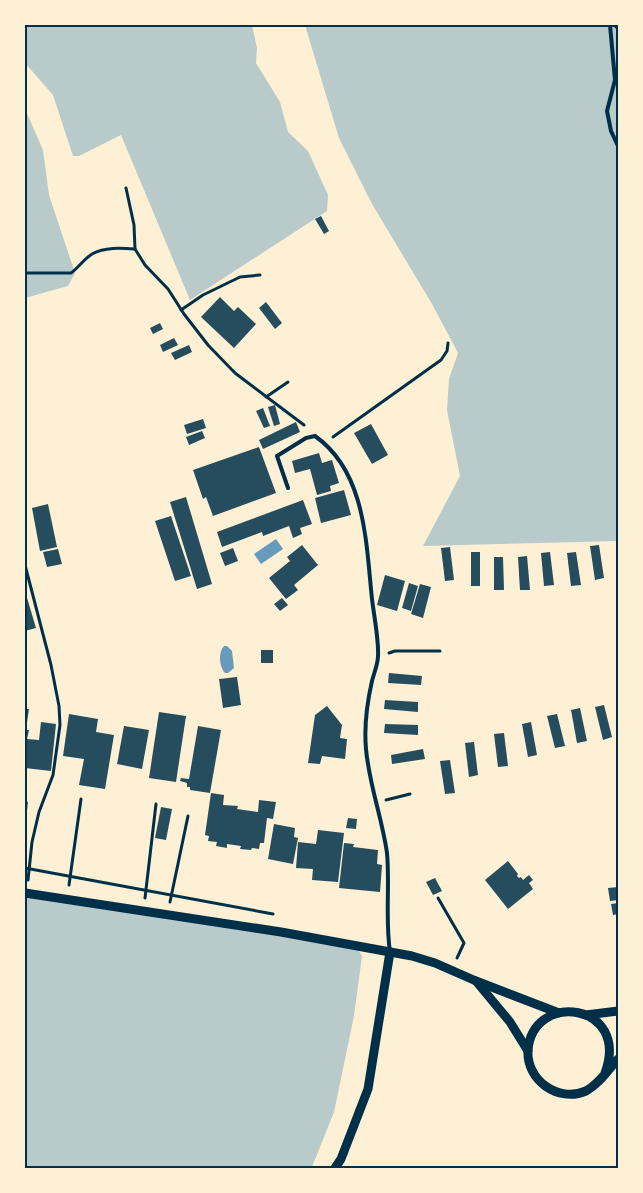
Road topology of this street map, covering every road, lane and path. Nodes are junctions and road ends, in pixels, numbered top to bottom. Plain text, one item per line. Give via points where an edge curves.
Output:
1 (610, 25) edge
2 (615, 25) edge
3 (618, 28) edge
4 (616, 78) edge
5 (618, 146) edge
6 (126, 188) dead end
7 (135, 249) junction
8 (25, 273) edge
9 (260, 275) dead end
10 (181, 310) junction
11 (448, 343) dead end
12 (288, 382) dead end
13 (266, 397) junction
14 (315, 436) junction
15 (324, 443) junction
16 (288, 488) dead end
17 (25, 565) edge
18 (440, 651) dead end
19 (378, 656) junction
20 (410, 794) dead end
21 (81, 799) dead end
22 (376, 802) junction
23 (156, 804) dead end
24 (188, 816) dead end
25 (27, 868) edge
26 (26, 893) edge
27 (438, 898) dead end
28 (143, 911) junction
29 (168, 915) junction
30 (390, 952) junction
31 (450, 968) junction
32 (476, 981) junction
33 (560, 1012) junction
34 (618, 1012) edge
35 (586, 1015) junction
36 (528, 1052) junction
37 (618, 1059) edge
38 (605, 1073) junction
39 (335, 1168) edge

1 - 4 lane
2 - 3 lane
4 - 5 lane via 607,111
6 - 7 path via 134,225
7 - 8 path via 97,252 71,273
7 - 10 path
9 - 10 path via 240,277
10 - 13 path via 208,345
11 - 15 path via 441,360
12 - 13 path
13 - 14 path
14 - 15 lane
14 - 16 lane via 277,456
15 - 19 lane via 345,468 365,532
17 - 25 path via 51,665 60,725 53,775 39,812
18 - 19 path via 395,651
19 - 22 lane via 366,718 366,750
20 - 22 path
21 - 25 path via 70,876
22 - 30 lane via 389,872 387,935
23 - 28 path
24 - 29 path
25 - 26 path
26 - 28 street
27 - 31 path via 464,943
28 - 29 street
29 - 30 street
30 - 31 street
30 - 39 street via 368,1089
31 - 32 street
32 - 33 street
32 - 36 street via 510,1022
33 - 35 street
33 - 36 street via 537,1027 530,1038
34 - 35 street
35 - 38 street via 598,1022 606,1033 610,1060
36 - 38 street via 535,1077 558,1092 585,1091
37 - 38 street

